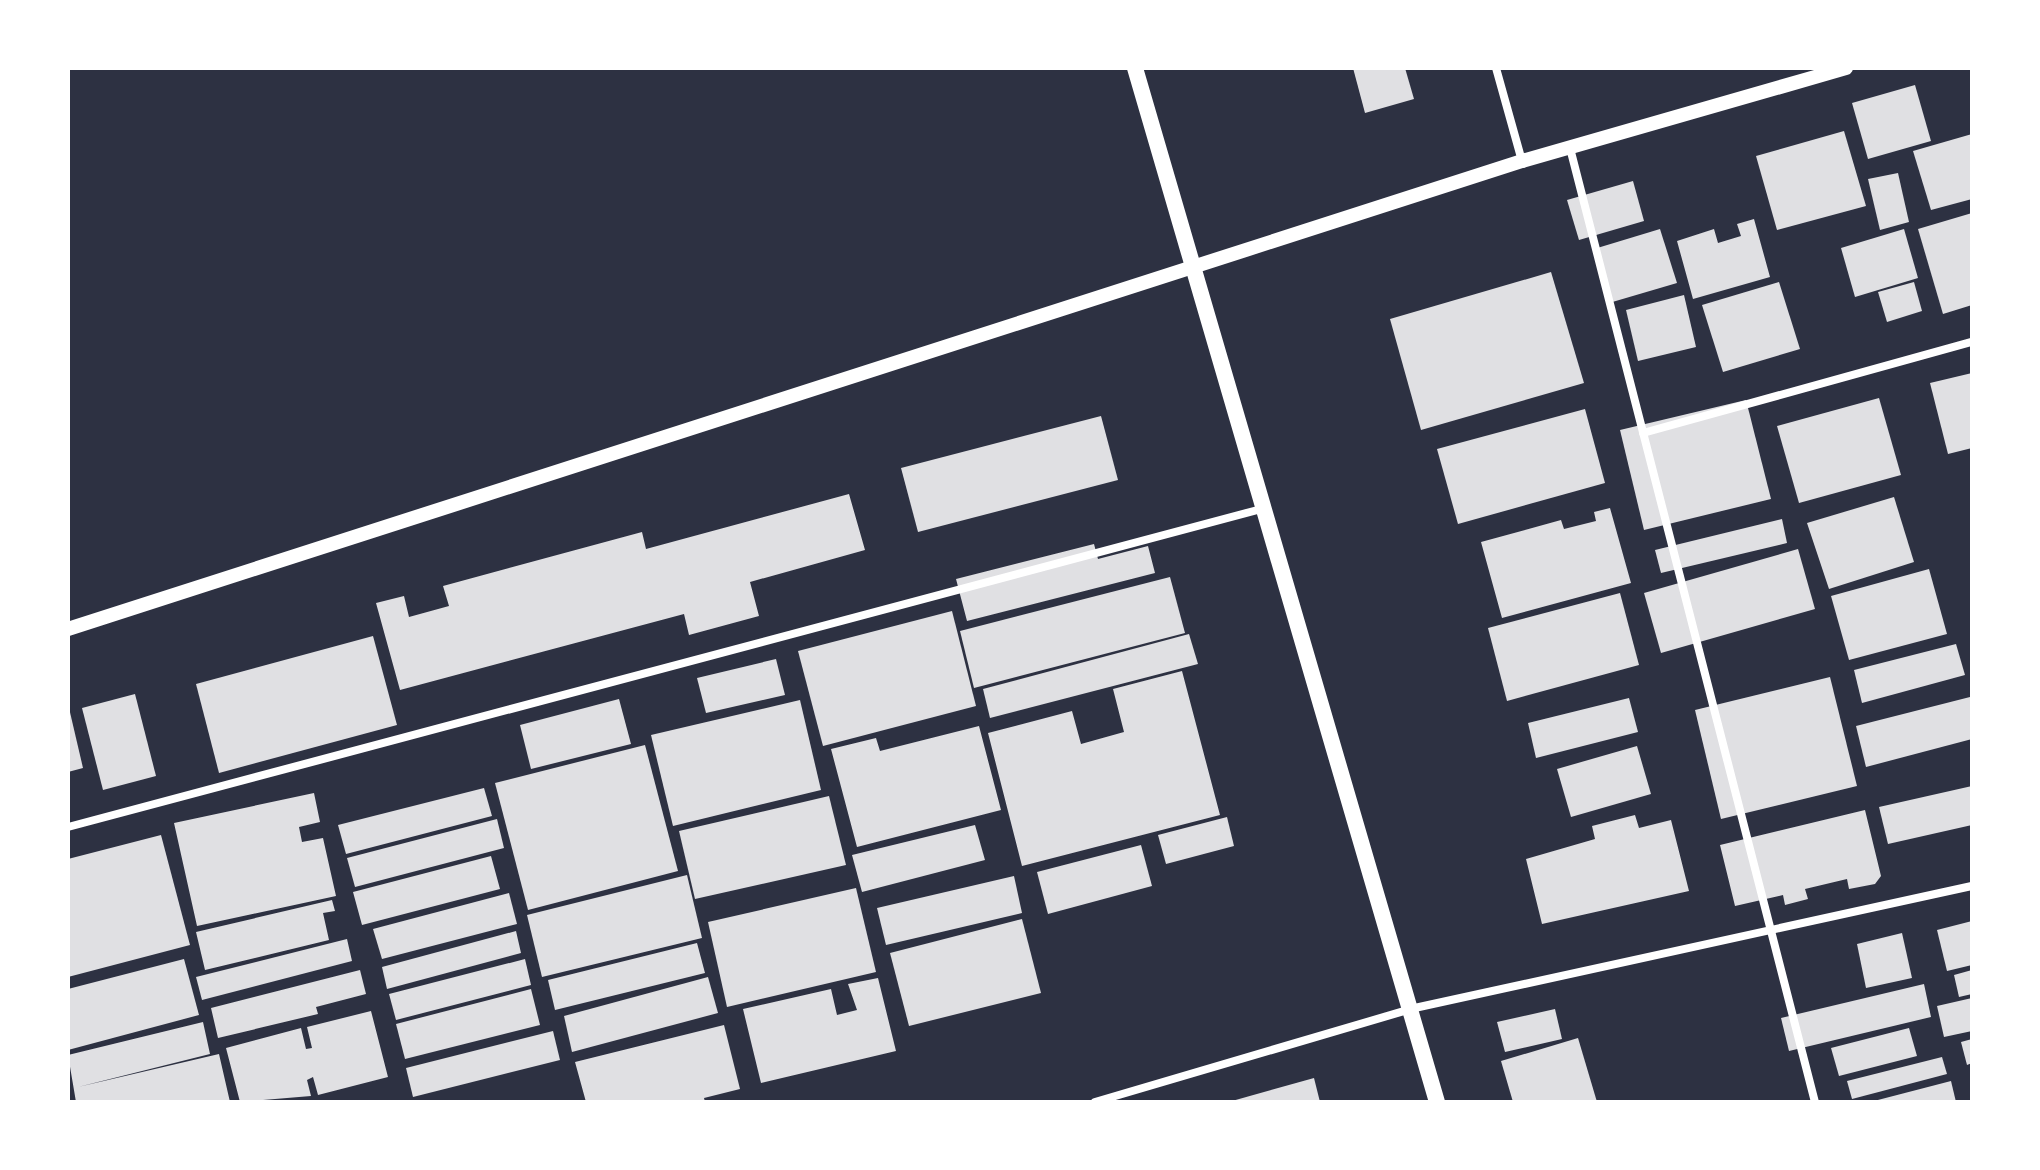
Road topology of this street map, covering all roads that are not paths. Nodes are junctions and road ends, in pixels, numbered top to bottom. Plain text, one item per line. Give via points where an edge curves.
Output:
1 (1135, 68) edge
2 (1496, 68) edge
3 (1846, 68) edge
4 (1570, 148) junction
5 (1522, 161) junction
6 (1195, 266) junction
7 (1972, 342) edge
8 (1643, 433) junction
9 (1265, 508) junction
10 (68, 629) edge
11 (68, 827) edge
12 (1972, 886) edge
13 (1770, 926) junction
14 (1410, 1009) junction
15 (1095, 1102) edge
16 (1437, 1102) edge
17 (1815, 1102) edge

1 - 6 main road
2 - 5 street
3 - 4 street
4 - 5 street
4 - 8 street
5 - 6 street
6 - 9 main road
6 - 10 street
7 - 8 street
8 - 13 street
9 - 11 street
9 - 14 main road
12 - 13 street
13 - 14 street
13 - 17 street
14 - 15 street
14 - 16 main road

